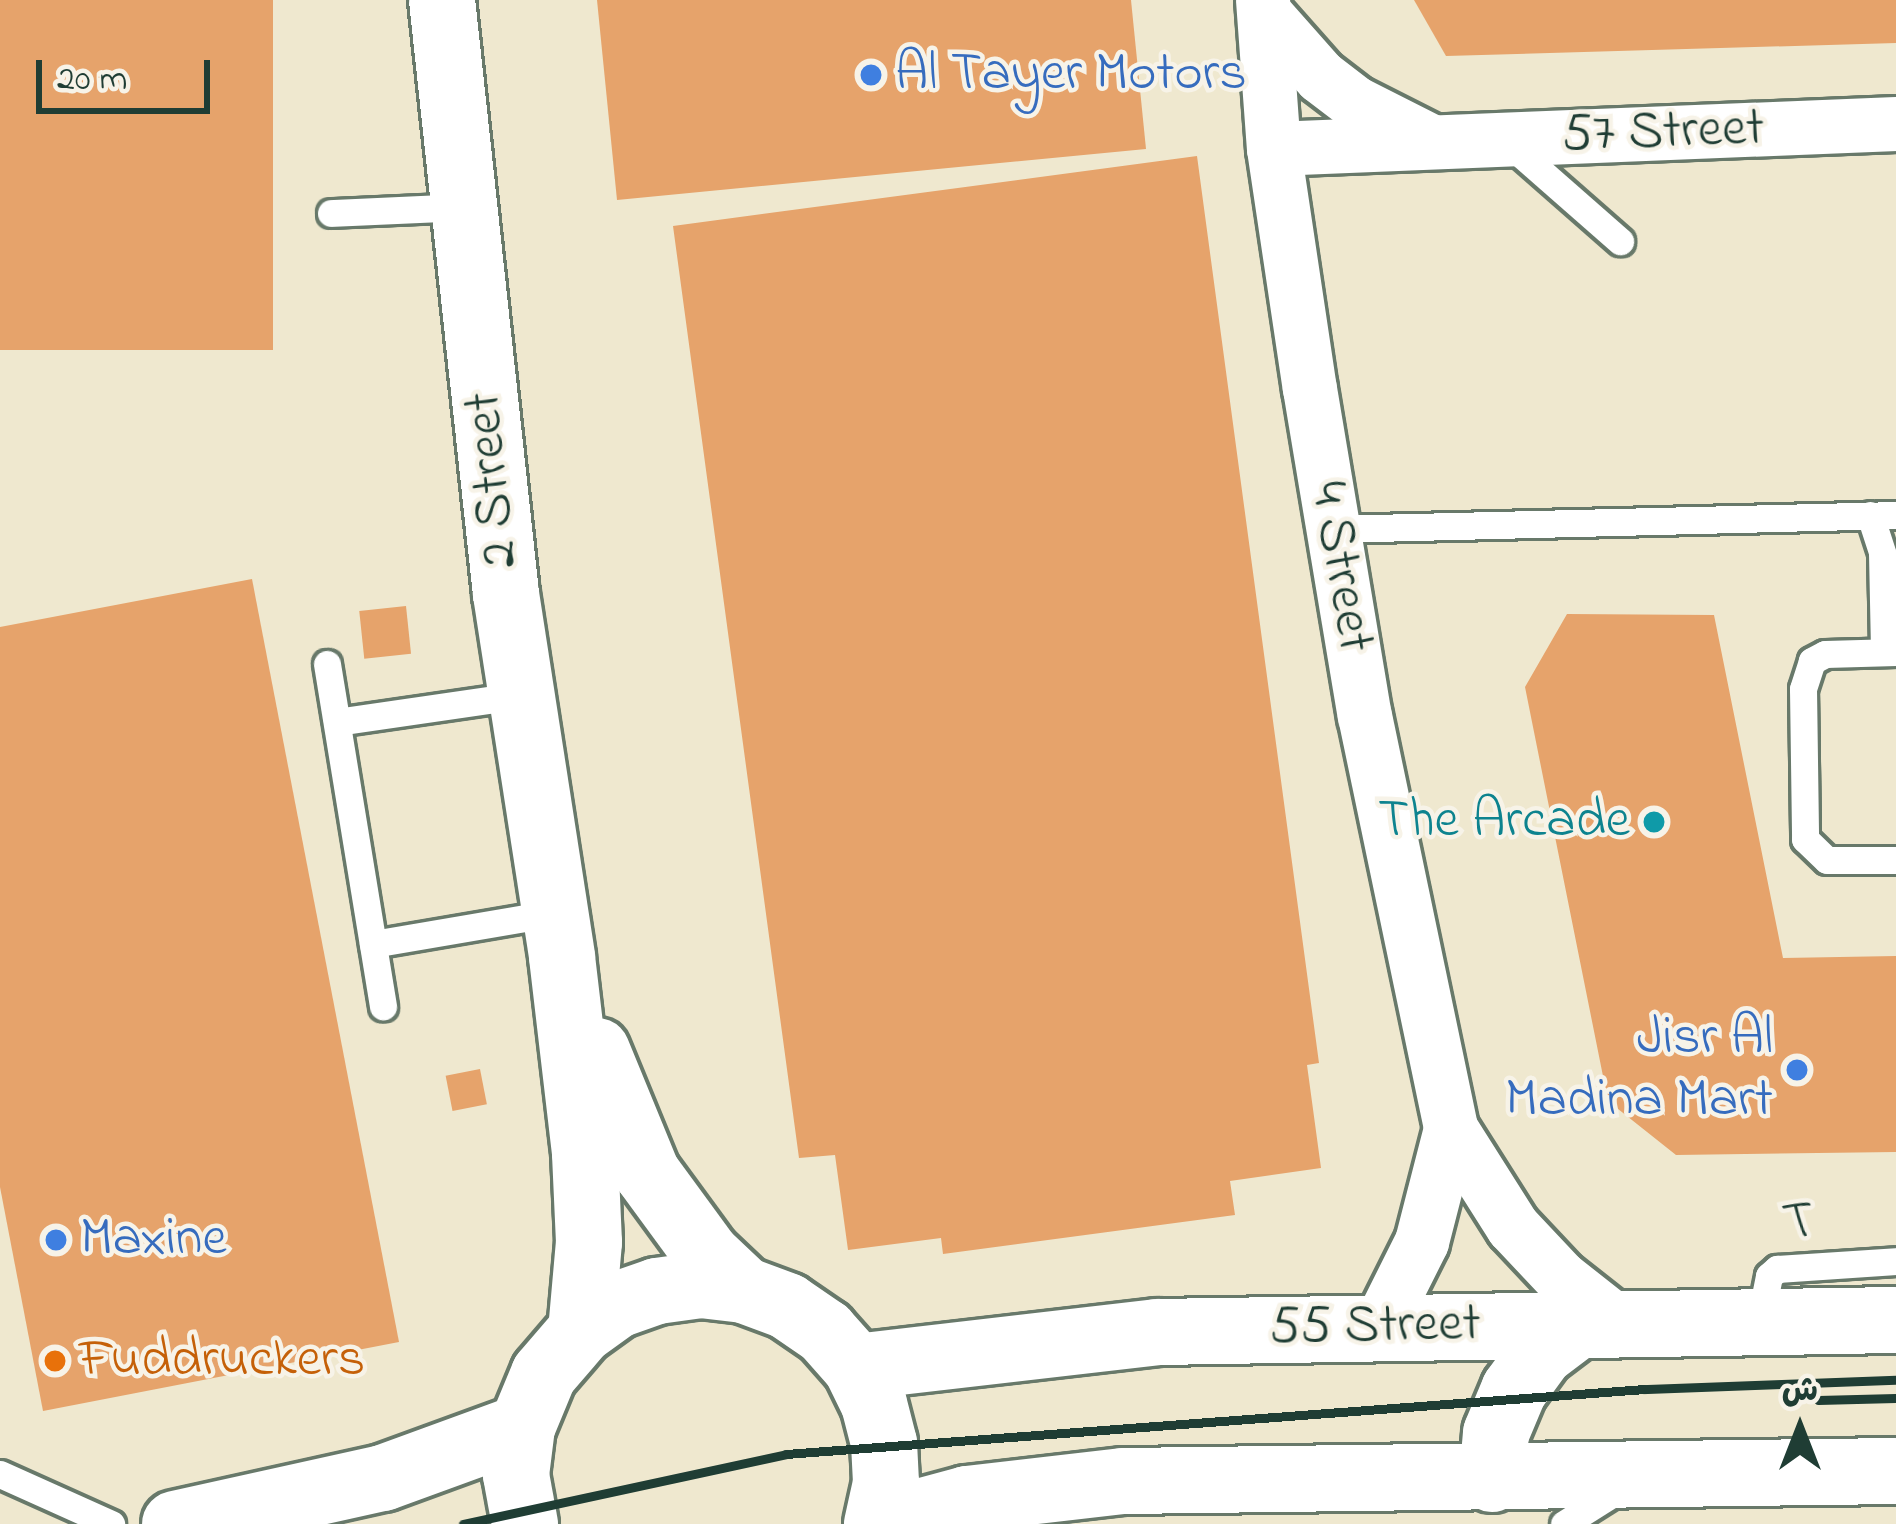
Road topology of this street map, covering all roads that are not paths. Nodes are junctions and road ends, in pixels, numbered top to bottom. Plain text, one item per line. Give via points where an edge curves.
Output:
1 (442, 0) edge
2 (1264, 7) edge
3 (1896, 124) edge
4 (1503, 138) junction
5 (1430, 141) junction
6 (1274, 149) junction
7 (462, 207) junction
8 (331, 213) dead end
9 (1620, 241) dead end
10 (1883, 515) edge
11 (1333, 529) junction
12 (1890, 652) edge
13 (327, 664) dead end
14 (522, 695) junction
15 (337, 722) junction
16 (1896, 860) edge
17 (558, 935) junction
18 (373, 944) junction
19 (383, 1006) dead end
20 (1451, 1130) junction
21 (1896, 1261) edge
22 (744, 1290) junction
23 (1896, 1320) edge
24 (1598, 1323) junction
25 (1759, 1325) junction
26 (1380, 1326) junction
27 (580, 1330) junction
28 (856, 1367) junction
29 (522, 1427) junction
30 (1896, 1471) edge
31 (0, 1474) edge
32 (1637, 1477) junction
33 (1492, 1479) junction
34 (878, 1523) edge
35 (110, 1524) edge
36 (175, 1524) edge
37 (525, 1524) edge
38 (1564, 1524) edge

1 - 7 street, 2 Street
2 - 5 street via 1338,90
2 - 6 street, 4 Street
3 - 4 street, 57 Street
4 - 5 street, 57 Street
4 - 9 lane
5 - 6 street, 57 Street
6 - 11 street, 4 Street
7 - 8 lane
7 - 14 street, 2 Street
10 - 11 lane
10 - 12 lane
11 - 20 street, 4 Street
12 - 16 lane via 1825,654 1804,674 1804,824 1805,839 1826,860
13 - 15 lane
14 - 15 lane
14 - 17 street, 2 Street
15 - 18 lane
17 - 18 lane
17 - 22 street, 2 Street via 647,1173 707,1255
17 - 27 street, 2 Street via 590,1197
18 - 19 lane
20 - 24 street, 4 Street via 1513,1227
20 - 26 street, 4 Street via 1422,1242
21 - 25 lane, T via 1777,1269
22 - 27 street via 657,1291 616,1305
22 - 28 street via 806,1319
23 - 25 street, 55 Street
24 - 25 street, 55 Street
24 - 26 street, 55 Street
24 - 33 street via 1541,1353 1514,1390 1496,1433
26 - 28 street, 55 Street via 1157,1333
27 - 29 street via 544,1374
28 - 34 street via 884,1443
29 - 36 street via 383,1478
29 - 37 street via 516,1474
30 - 32 street
31 - 35 lane
32 - 33 street
32 - 38 lane
33 - 34 street via 1101,1483 967,1499

